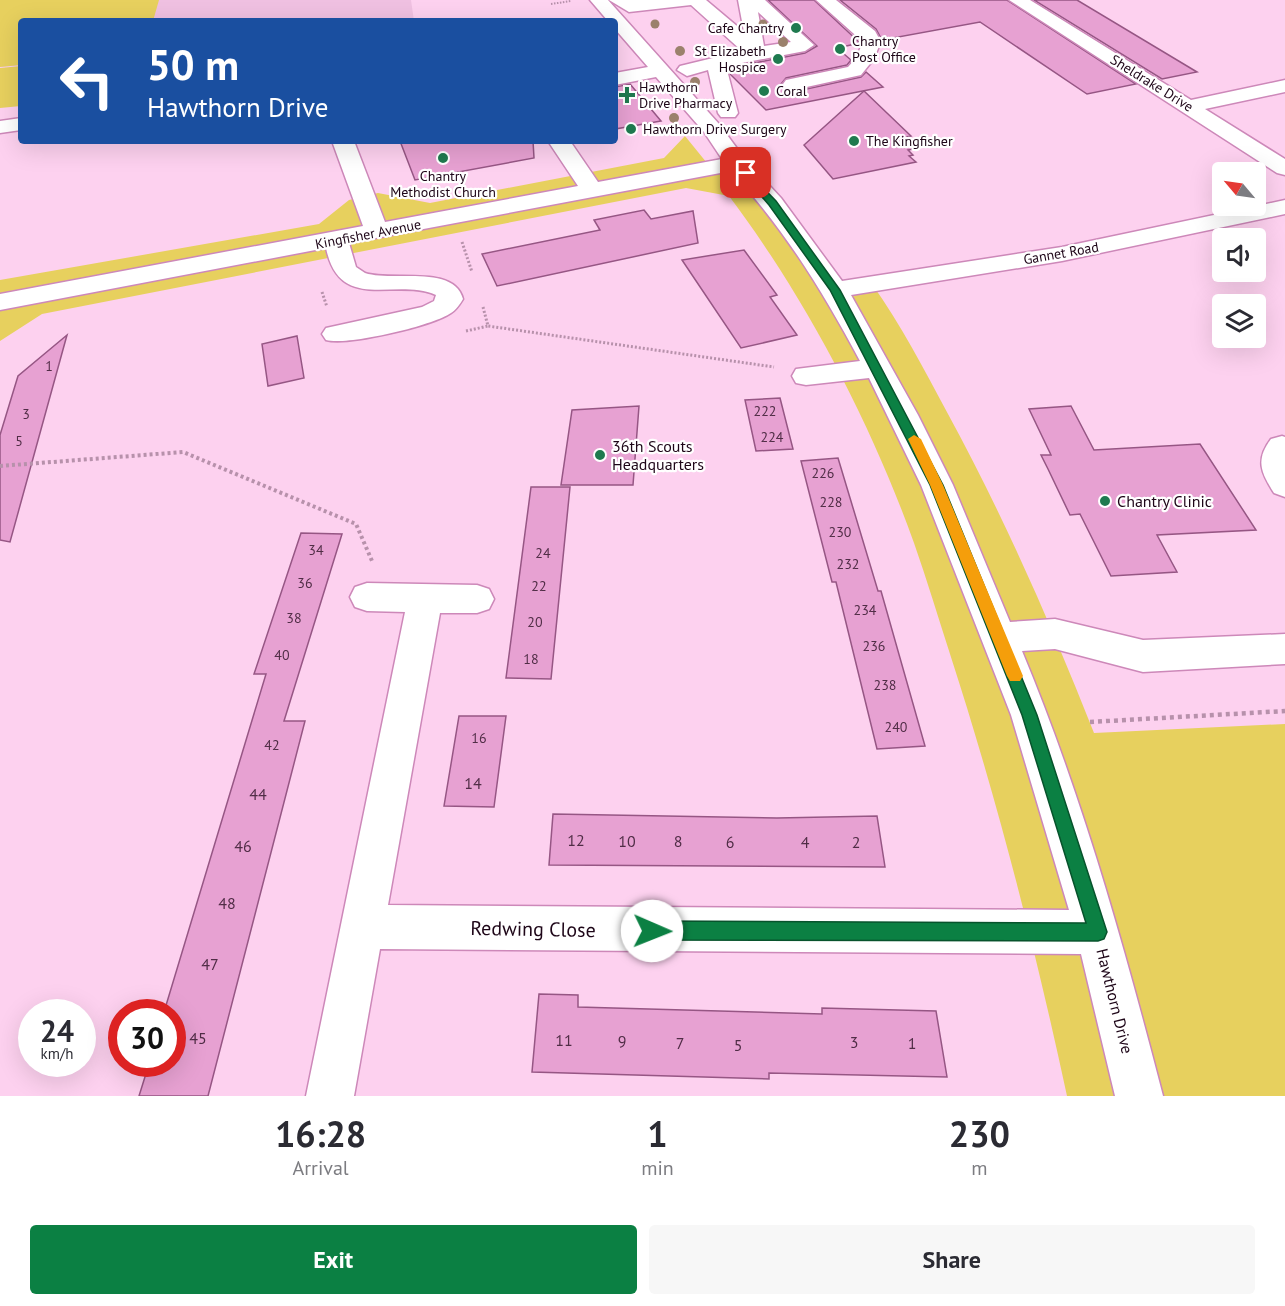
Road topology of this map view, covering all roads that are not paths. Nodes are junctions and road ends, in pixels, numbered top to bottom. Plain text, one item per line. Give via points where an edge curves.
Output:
1 (599, 0) edge
2 (691, 0) edge
3 (696, 0) edge
4 (747, 0) edge
5 (755, 0) edge
6 (825, 0) edge
7 (1018, 0) edge
8 (648, 6) edge
9 (616, 8) edge
10 (751, 22) junction
11 (804, 45) junction
12 (756, 53) junction
13 (689, 60) dead end
14 (716, 63) dead end
15 (661, 69) junction
16 (618, 78) edge
17 (793, 84) dead end
18 (1285, 86) edge
19 (1191, 106) junction
20 (18, 124) edge
21 (0, 127) edge
22 (344, 144) edge
23 (561, 144) edge
24 (736, 164) junction
25 (1285, 168) edge
26 (592, 190) junction
27 (1285, 207) edge
28 (377, 233) junction
29 (336, 241) junction
30 (835, 290) junction
31 (0, 302) edge
32 (335, 334) dead end
33 (878, 368) junction
34 (806, 376) dead end
35 (1282, 447) dead end
36 (1285, 485) edge
37 (371, 582) road end
38 (424, 598) junction
39 (477, 599) dead end
40 (1000, 638) junction
41 (1285, 649) edge
42 (363, 927) junction
43 (1098, 932) junction
44 (330, 1096) edge
45 (1139, 1096) edge

1 - 9 street, Hawthorn Drive
2 - 8 street
3 - 10 street
3 - 12 street
4 - 10 street
5 - 11 street
6 - 17 street via 869,35 872,42 854,71
7 - 19 street, Sheldrake Drive
8 - 9 street
9 - 15 street, Hawthorn Drive
10 - 11 street
10 - 12 street
11 - 12 street
12 - 14 street
13 - 15 street
15 - 16 street
15 - 24 street, Hawthorn Drive via 718,135
18 - 19 street
19 - 25 street, Sheldrake Drive
20 - 21 street
22 - 28 street
23 - 26 street
24 - 26 street, Kingfisher Avenue
24 - 30 street, Hawthorn Drive via 773,203
26 - 28 street, Kingfisher Avenue
27 - 30 street, Gannet Road via 1062,254
28 - 29 street, Kingfisher Avenue
29 - 31 street, Kingfisher Avenue
29 - 32 street via 345,271 357,278 432,284 448,291 450,299 444,308 427,315
30 - 33 street, Hawthorn Drive
33 - 34 street
33 - 40 street, Hawthorn Drive via 937,485
35 - 36 street via 1274,466
37 - 38 street
38 - 39 street
38 - 42 street
40 - 41 street via 1055,634 1143,656
40 - 43 street, Hawthorn Drive via 1030,715
42 - 43 street, Redwing Close
42 - 44 street
43 - 45 street, Hawthorn Drive

